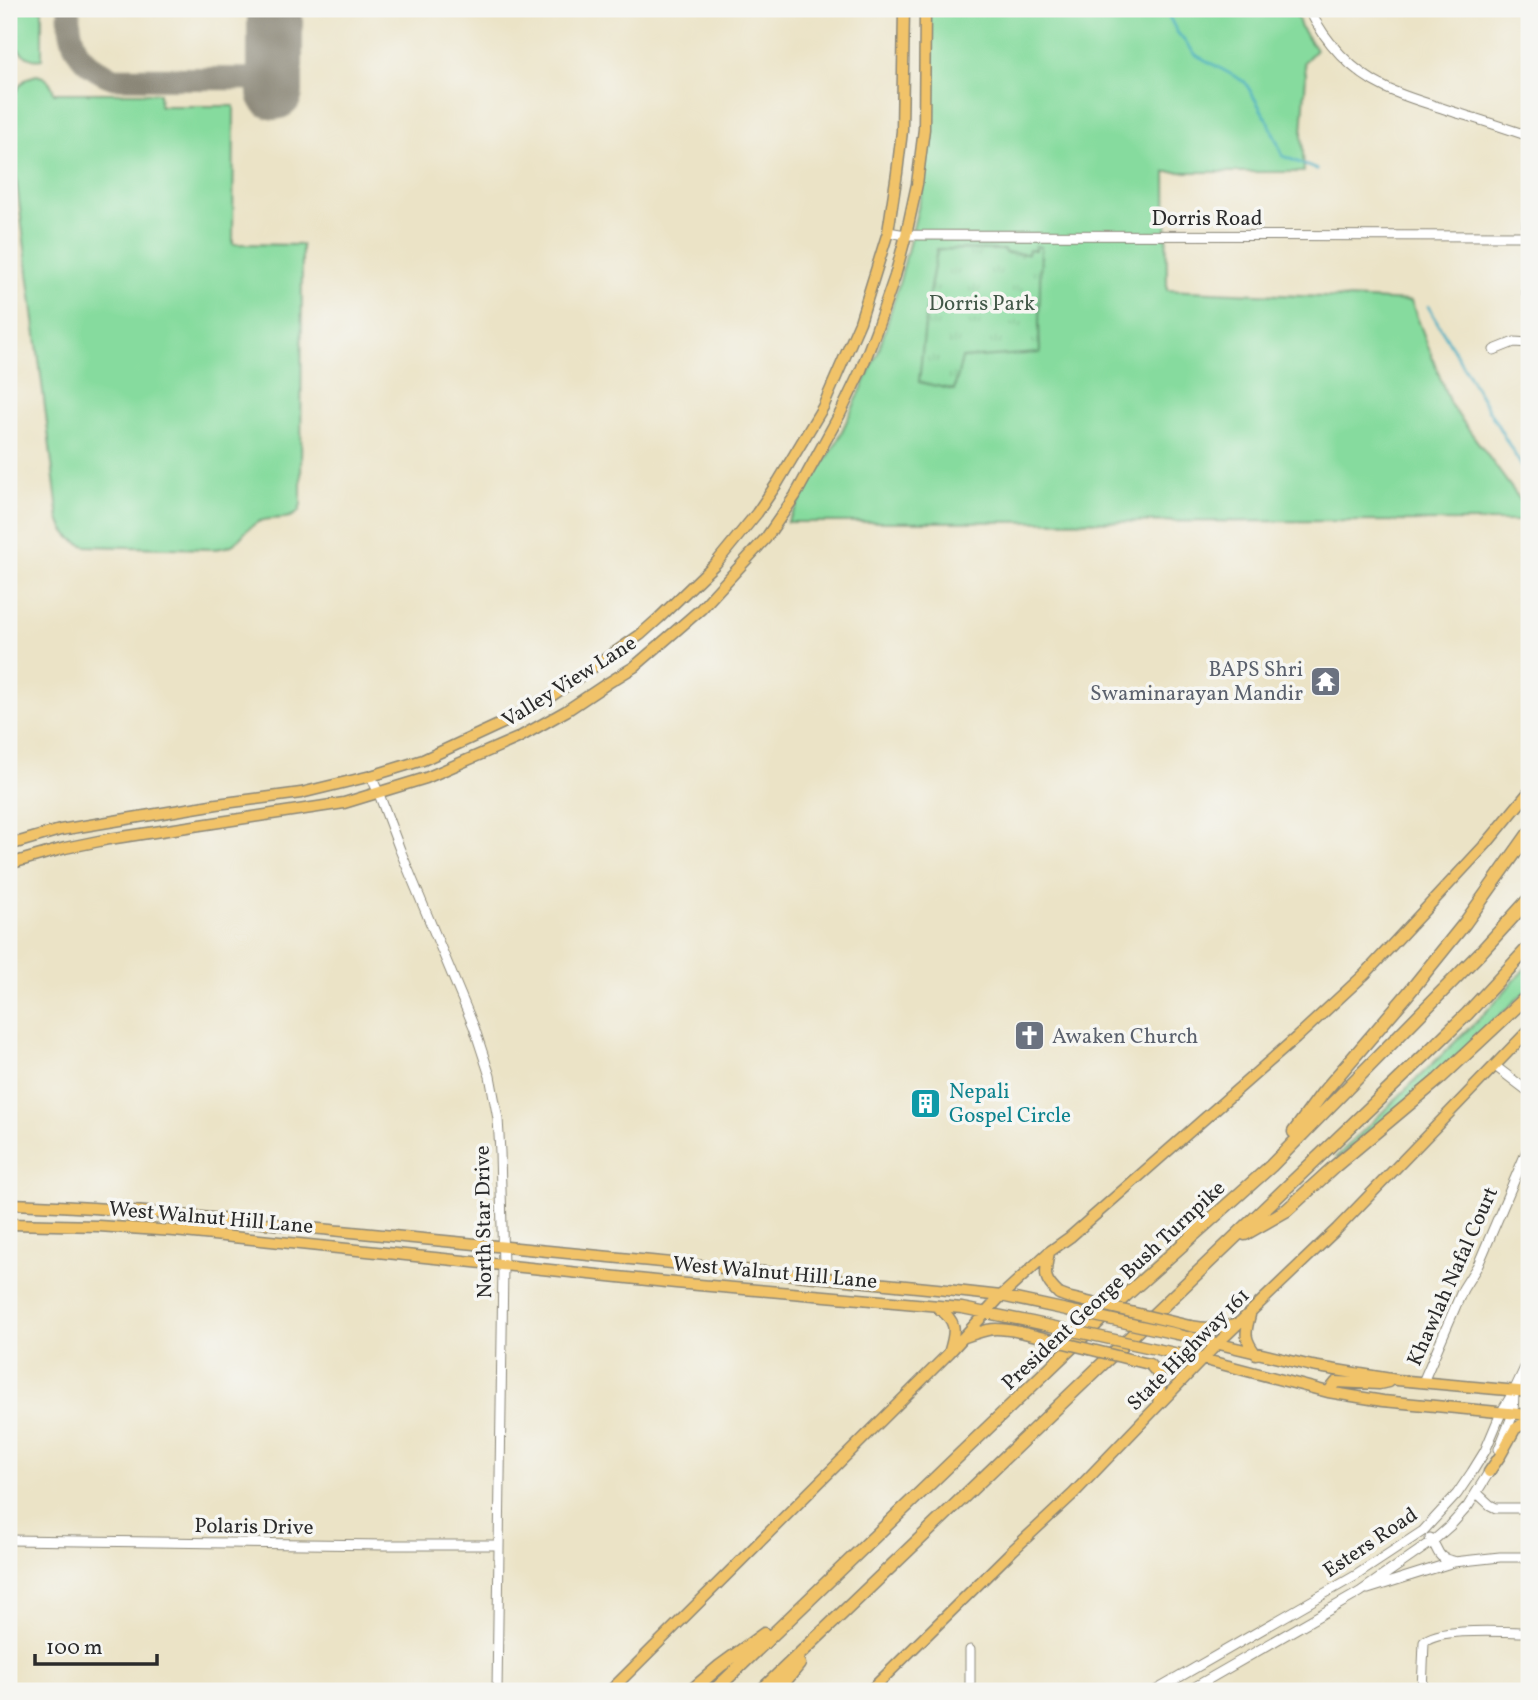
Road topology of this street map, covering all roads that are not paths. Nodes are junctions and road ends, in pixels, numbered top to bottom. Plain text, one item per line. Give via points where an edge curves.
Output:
1 (904, 9) edge
2 (925, 9) edge
3 (1309, 9) edge
4 (1529, 136) edge
5 (1529, 199) edge
6 (888, 232) junction
7 (906, 235) junction
8 (1526, 236) junction
9 (1527, 295) dead end
10 (1529, 343) edge
11 (1494, 350) dead end
12 (371, 776) junction
13 (1529, 793) edge
14 (379, 794) junction
15 (1529, 833) edge
16 (9, 845) edge
17 (9, 864) edge
18 (1529, 899) edge
19 (1529, 947) edge
20 (1529, 995) edge
21 (1529, 1030) edge
22 (1495, 1066) junction
23 (1529, 1092) edge
24 (1529, 1146) edge
25 (1271, 1166) junction
26 (9, 1204) edge
27 (167, 1214) junction
28 (9, 1224) edge
29 (318, 1228) junction
30 (166, 1231) junction
31 (1230, 1242) junction
32 (316, 1246) junction
33 (503, 1246) junction
34 (1049, 1252) junction
35 (503, 1265) junction
36 (832, 1279) junction
37 (830, 1295) junction
38 (1001, 1297) junction
39 (936, 1306) junction
40 (986, 1312) junction
41 (1251, 1312) junction
42 (1240, 1322) junction
43 (964, 1337) junction
44 (1218, 1343) junction
45 (949, 1353) junction
46 (1256, 1354) junction
47 (1202, 1359) junction
48 (1529, 1359) edge
49 (1397, 1380) junction
50 (1423, 1382) junction
51 (1514, 1391) junction
52 (1328, 1392) junction
53 (1529, 1392) edge
54 (1158, 1404) junction
55 (1501, 1412) junction
56 (1513, 1414) junction
57 (1529, 1417) edge
58 (1489, 1472) junction
59 (1477, 1493) junction
60 (1529, 1508) edge
61 (1423, 1531) junction
62 (9, 1540) edge
63 (1433, 1541) junction
64 (498, 1545) junction
65 (1529, 1557) edge
66 (1454, 1562) junction
67 (1360, 1592) junction
68 (804, 1604) junction
69 (1273, 1624) junction
70 (826, 1629) junction
71 (1529, 1632) edge
72 (1281, 1637) junction
73 (970, 1650) dead end
74 (497, 1691) edge
75 (610, 1691) edge
76 (691, 1691) edge
77 (714, 1691) edge
78 (761, 1691) edge
79 (777, 1691) edge
80 (870, 1691) edge
81 (970, 1691) edge
82 (1155, 1691) edge
83 (1188, 1691) edge
84 (1422, 1691) edge

1 - 6 main road, Valley View Lane via 902,131
2 - 7 main road, Valley View Lane via 924,129
3 - 4 street via 1336,51 1385,88
5 - 8 street
6 - 7 street, Dorris Road
6 - 12 main road, Valley View Lane via 860,322 823,407 757,513 708,572 640,635 553,695 424,760
7 - 8 street, Dorris Road
7 - 14 main road, Valley View Lane via 861,370 840,414 766,538 701,609 635,667 566,711 468,762
8 - 9 street
10 - 11 street via 1514,342
12 - 14 street, North Star Drive
12 - 16 main road, Valley View Lane via 301,793 60,830
13 - 34 main road via 1364,974
14 - 17 main road, Valley View Lane via 331,806 109,839
14 - 33 street, North Star Drive via 490,1076 498,1119
15 - 25 highway via 1465,923 1322,1094
18 - 25 highway, President George Bush Turnpike
19 - 31 highway via 1467,1014
20 - 31 highway via 1287,1210
21 - 22 main road, State Highway 161
22 - 23 street
22 - 41 main road, State Highway 161
24 - 50 street, Khawlah Nafal Court
25 - 68 highway, President George Bush Turnpike via 1125,1296
26 - 27 main road, West Walnut Hill Lane
27 - 29 main road, West Walnut Hill Lane
27 - 30 main road
28 - 30 main road, West Walnut Hill Lane
29 - 32 main road
29 - 33 main road, West Walnut Hill Lane
30 - 32 main road, West Walnut Hill Lane
31 - 70 highway
32 - 35 main road, West Walnut Hill Lane
33 - 35 street, North Star Drive
33 - 36 main road, West Walnut Hill Lane
34 - 38 main road
34 - 42 main road, bridge via 1049,1284 1067,1297 1207,1329
35 - 37 main road, West Walnut Hill Lane
35 - 64 street, North Star Drive
36 - 37 main road
36 - 38 main road, West Walnut Hill Lane
37 - 39 main road, West Walnut Hill Lane
38 - 40 main road
38 - 44 main road, West Walnut Hill Lane, bridge
39 - 40 main road, West Walnut Hill Lane
39 - 45 main road via 954,1325
40 - 43 main road
40 - 47 main road, West Walnut Hill Lane, bridge
41 - 42 main road, State Highway 161
41 - 46 main road via 1245,1331
42 - 44 main road, State Highway 161
43 - 45 main road
43 - 54 main road, bridge via 997,1328 1149,1364 1161,1381
44 - 46 main road, West Walnut Hill Lane
44 - 47 main road, State Highway 161
45 - 75 main road
46 - 49 main road, West Walnut Hill Lane
47 - 52 main road, West Walnut Hill Lane
47 - 54 main road, State Highway 161
48 - 51 street
49 - 50 main road, West Walnut Hill Lane
49 - 52 main road via 1336,1382
50 - 51 main road, West Walnut Hill Lane
51 - 53 main road, West Walnut Hill Lane
51 - 55 street, Esters Road
51 - 56 street, Esters Road
52 - 55 main road, West Walnut Hill Lane
54 - 80 main road, State Highway 161 via 1073,1494
55 - 56 main road, West Walnut Hill Lane
55 - 61 street, Esters Road via 1472,1472
56 - 57 main road, West Walnut Hill Lane
56 - 58 street, Esters Road
57 - 58 main road
58 - 59 street, Esters Road
59 - 60 street via 1496,1508
59 - 63 street, Esters Road
61 - 63 street
61 - 69 street, Esters Road
62 - 64 street, Polaris Drive
63 - 66 street via 1438,1555
63 - 67 street, Esters Road
64 - 74 street, North Star Drive
65 - 66 street
66 - 67 street
67 - 72 street, Esters Road
68 - 76 highway
68 - 77 highway, President George Bush Turnpike
69 - 72 street
69 - 82 street, Esters Road
70 - 78 highway
70 - 79 highway
71 - 84 street via 1429,1636 1423,1649
72 - 83 street, Esters Road
73 - 81 street

